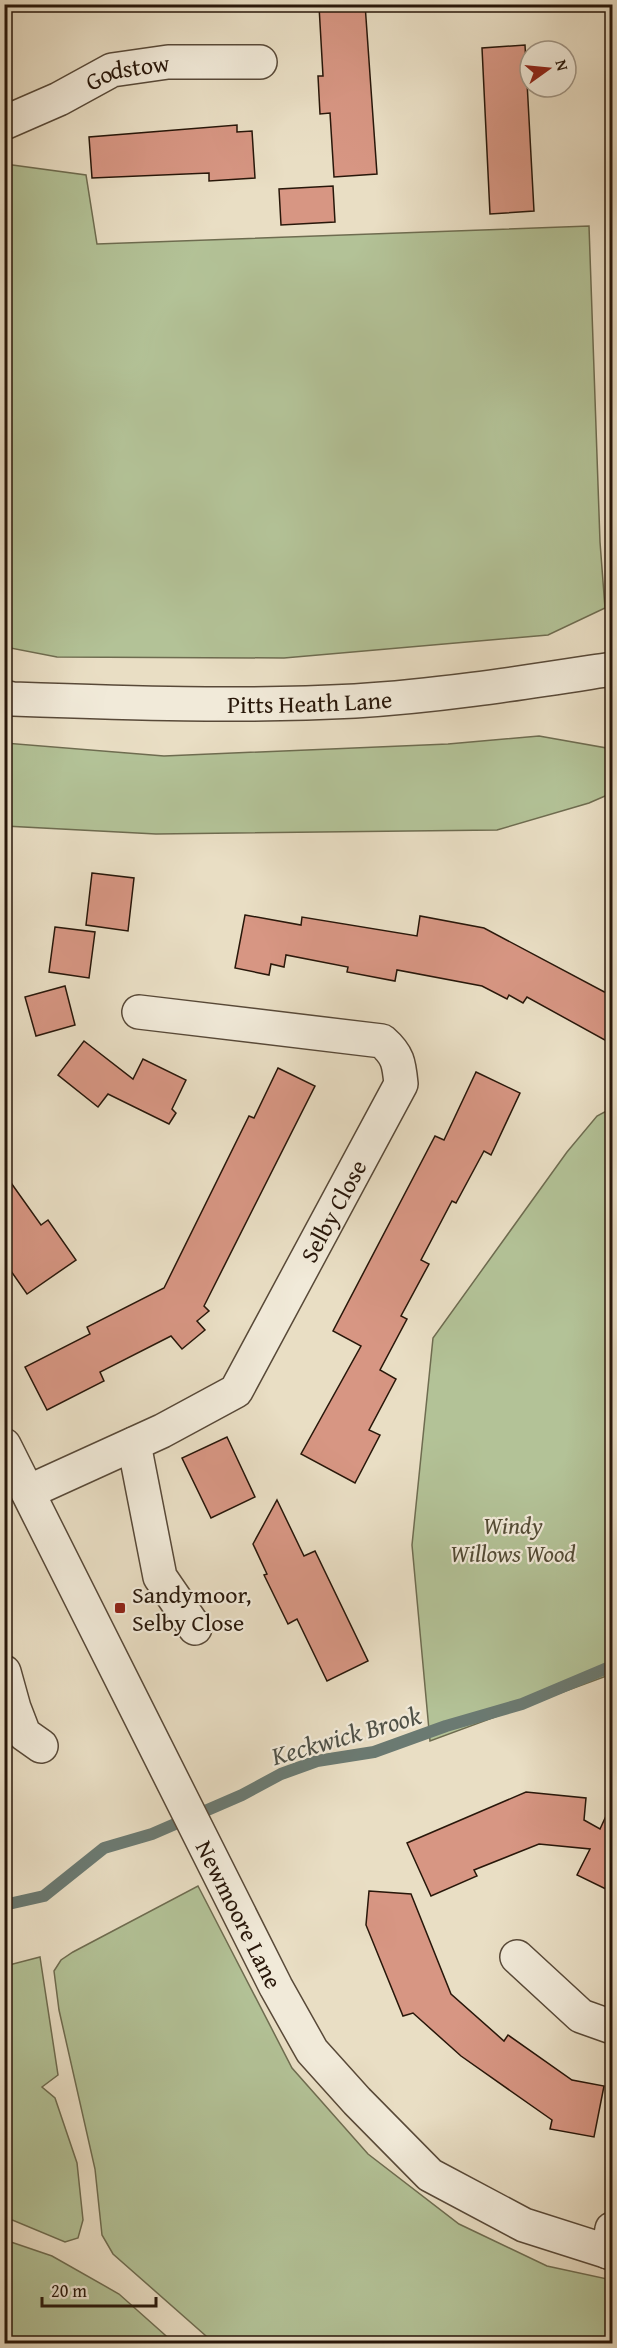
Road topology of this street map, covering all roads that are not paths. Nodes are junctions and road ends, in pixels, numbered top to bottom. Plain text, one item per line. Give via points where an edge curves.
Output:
1 (260, 62) dead end
2 (4, 123) edge
3 (612, 669) edge
4 (4, 697) edge
5 (139, 1012) dead end
6 (134, 1444) junction
7 (4, 1445) edge
8 (28, 1492) junction
9 (195, 1628) dead end
10 (4, 1672) edge
11 (41, 1746) dead end
12 (517, 1957) dead end
13 (612, 2027) edge
14 (611, 2245) edge

1 - 2 street, Godstow via 168,62 112,70
3 - 4 street, Pitts Heath Lane via 492,688 355,701 201,705
5 - 6 street, Selby Close via 382,1041 393,1051 401,1084 236,1391
6 - 8 street, Selby Close
6 - 9 street via 160,1577
7 - 8 street, Newmoore Lane
8 - 14 street, Newmoore Lane via 276,1988 312,2051 430,2175 524,2224
10 - 11 street via 24,1734
12 - 13 street via 581,2016

